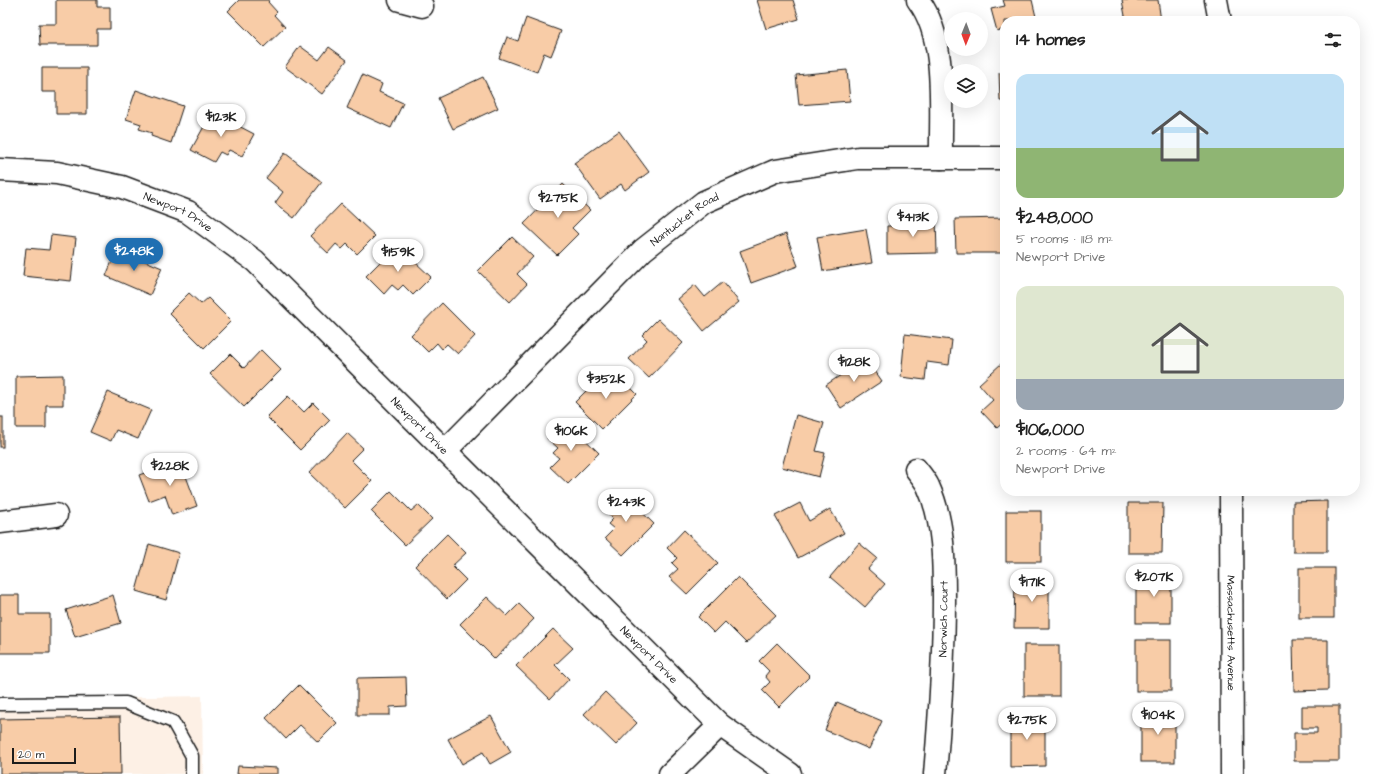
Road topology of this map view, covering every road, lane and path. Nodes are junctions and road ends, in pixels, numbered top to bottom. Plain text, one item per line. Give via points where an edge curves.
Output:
1 (400, 0) edge
2 (918, 0) edge
3 (1216, 0) edge
4 (422, 6) dead end
5 (1219, 16) edge
6 (941, 158) junction
7 (1000, 158) edge
8 (0, 170) edge
9 (445, 451) junction
10 (916, 468) dead end
11 (1231, 496) edge
12 (56, 515) dead end
13 (0, 522) edge
14 (0, 704) edge
15 (720, 725) junction
16 (192, 774) edge
17 (670, 774) edge
18 (790, 774) edge
19 (935, 774) edge
20 (1232, 774) edge

1 - 4 street
2 - 6 street via 924,8 937,46 940,72
3 - 5 street
6 - 7 street, Nantucket Road
6 - 9 street, Nantucket Road via 858,158 775,171 704,202 643,250
8 - 9 street, Newport Drive via 57,173 122,187 188,212 255,261
9 - 15 street, Newport Drive
10 - 19 street, Norwich Court via 927,485 934,505 940,530 944,570 940,718
11 - 20 street, Massachusetts Avenue
12 - 13 street
14 - 16 lane via 126,703 173,722 192,756
15 - 17 street
15 - 18 street, Newport Drive

